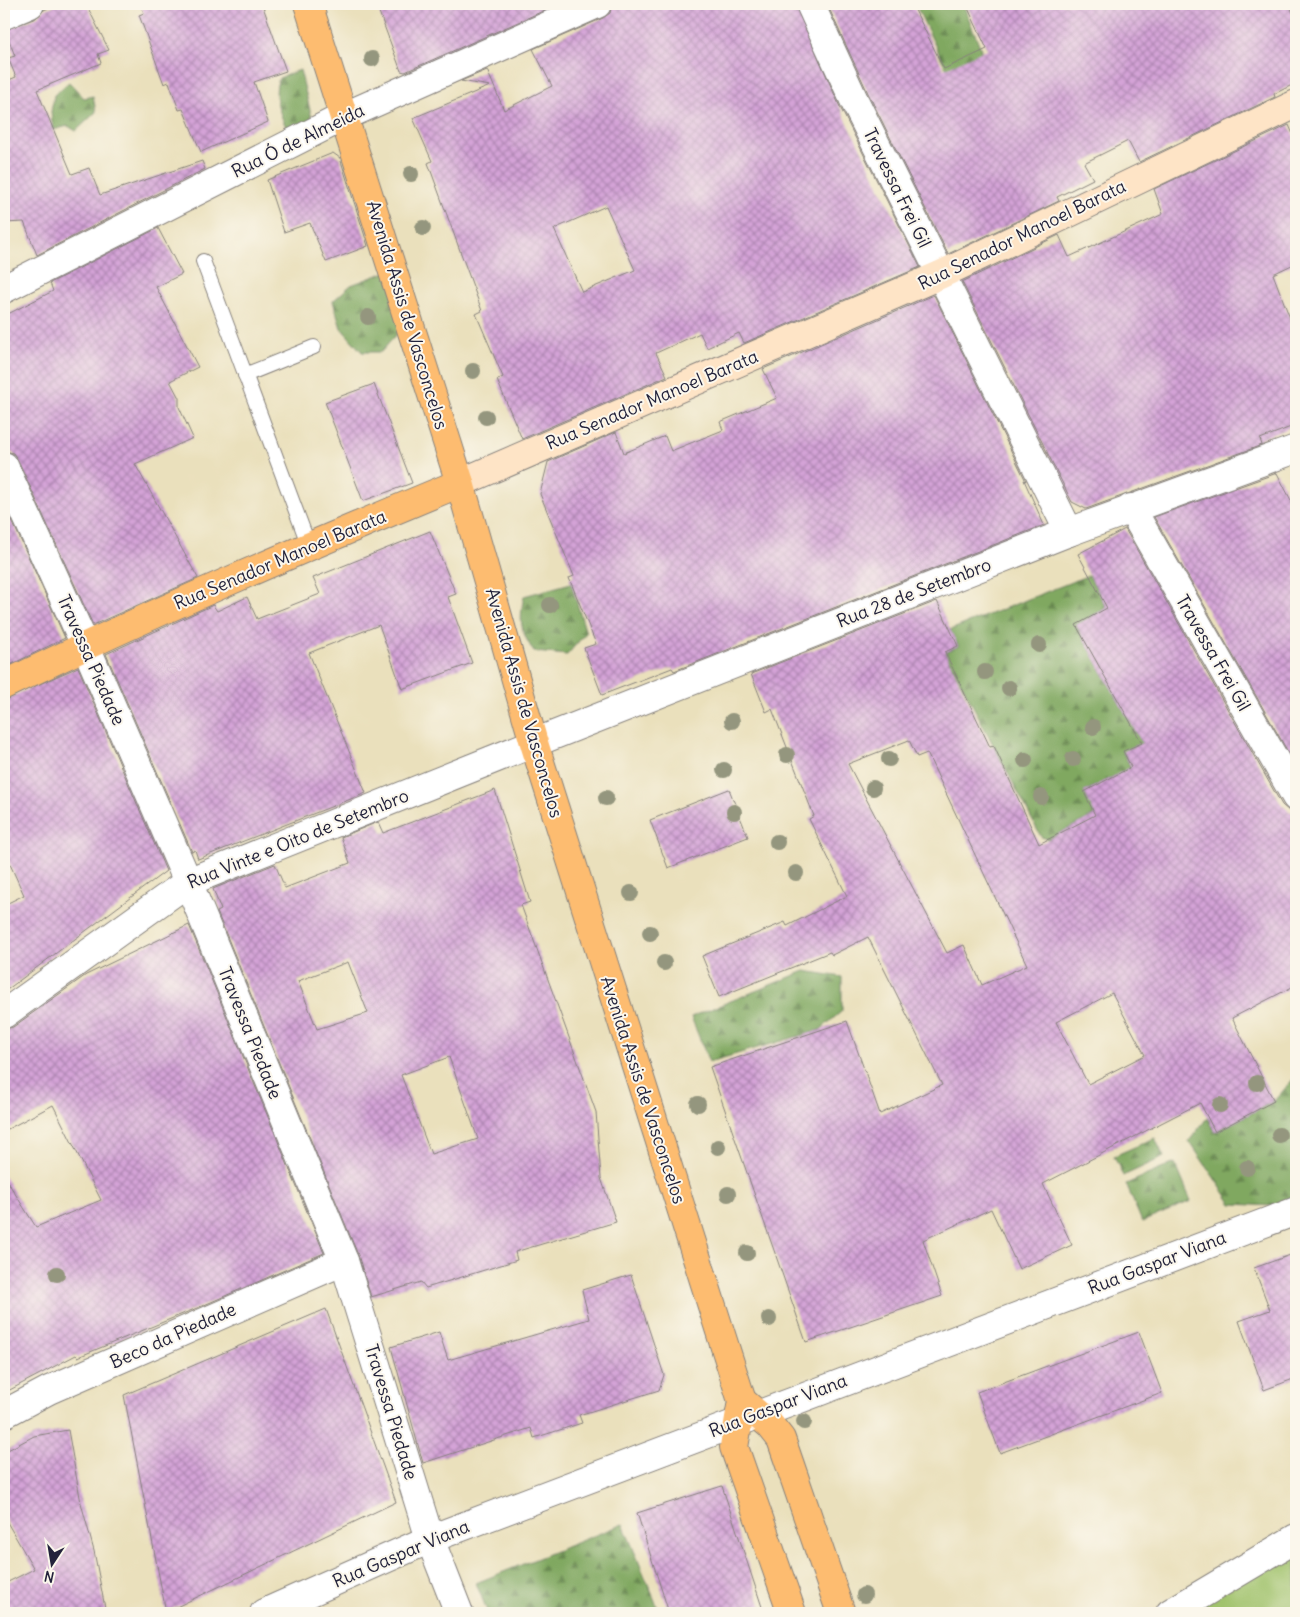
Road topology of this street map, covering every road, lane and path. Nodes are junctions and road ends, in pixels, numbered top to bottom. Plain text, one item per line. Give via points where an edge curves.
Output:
1 (30, 4) edge
2 (308, 4) edge
3 (597, 4) edge
4 (810, 4) edge
5 (4, 15) edge
6 (1296, 104) edge
7 (345, 116) junction
8 (203, 261) dead end
9 (940, 275) junction
10 (4, 289) edge
11 (314, 346) dead end
12 (245, 375) junction
13 (1296, 449) edge
14 (4, 466) edge
15 (460, 483) junction
16 (1131, 508) junction
17 (1069, 532) junction
18 (309, 546) junction
19 (84, 646) junction
20 (4, 685) edge
21 (534, 743) junction
22 (1296, 797) edge
23 (188, 882) junction
24 (4, 1014) edge
25 (1296, 1211) edge
26 (344, 1261) junction
27 (746, 1412) junction
28 (4, 1414) edge
29 (1296, 1538) edge
30 (430, 1539) junction
31 (264, 1613) edge
32 (459, 1613) edge
33 (792, 1613) edge
34 (841, 1613) edge
35 (1170, 1613) edge

1 - 5 street
2 - 7 main road, Avenida Assis de Vasconcelos
3 - 7 street, Rua Ó de Almeida
4 - 9 street, Travessa Frei Gil
6 - 9 main road, Rua Senador Manoel Barata
7 - 10 street, Rua Ó de Almeida
7 - 15 main road, Avenida Assis de Vasconcelos
8 - 12 lane
9 - 15 main road, Rua Senador Manoel Barata
9 - 17 street, Travessa Frei Gil
11 - 12 lane
12 - 18 lane
13 - 16 street, Rua 28 de Setembro
14 - 19 street, Travessa Piedade
15 - 18 main road, Rua Senador Manoel Barata
15 - 21 main road, Avenida Assis de Vasconcelos
16 - 17 street, Rua 28 de Setembro
16 - 22 street, Travessa Frei Gil
17 - 21 street, Rua 28 de Setembro
18 - 19 main road, Rua Senador Manoel Barata
19 - 20 main road, Rua Senador Manoel Barata
19 - 23 street, Travessa Piedade
21 - 23 street, Rua Vinte e Oito de Setembro
21 - 27 main road, Avenida Assis de Vasconcelos
23 - 24 street, Rua Vinte e Oito de Setembro
23 - 26 street, Travessa Piedade
25 - 27 street, Rua Gaspar Viana
26 - 28 street, Beco da Piedade via 50,1390
26 - 30 street, Travessa Piedade
27 - 30 street, Rua Gaspar Viana
27 - 33 main road, Avenida Assis de Vasconcelos via 734,1447
27 - 34 main road, Avenida Assis de Vasconcelos via 770,1424 781,1439
29 - 35 street
30 - 31 street, Rua Gaspar Viana
30 - 32 street, Travessa Piedade

